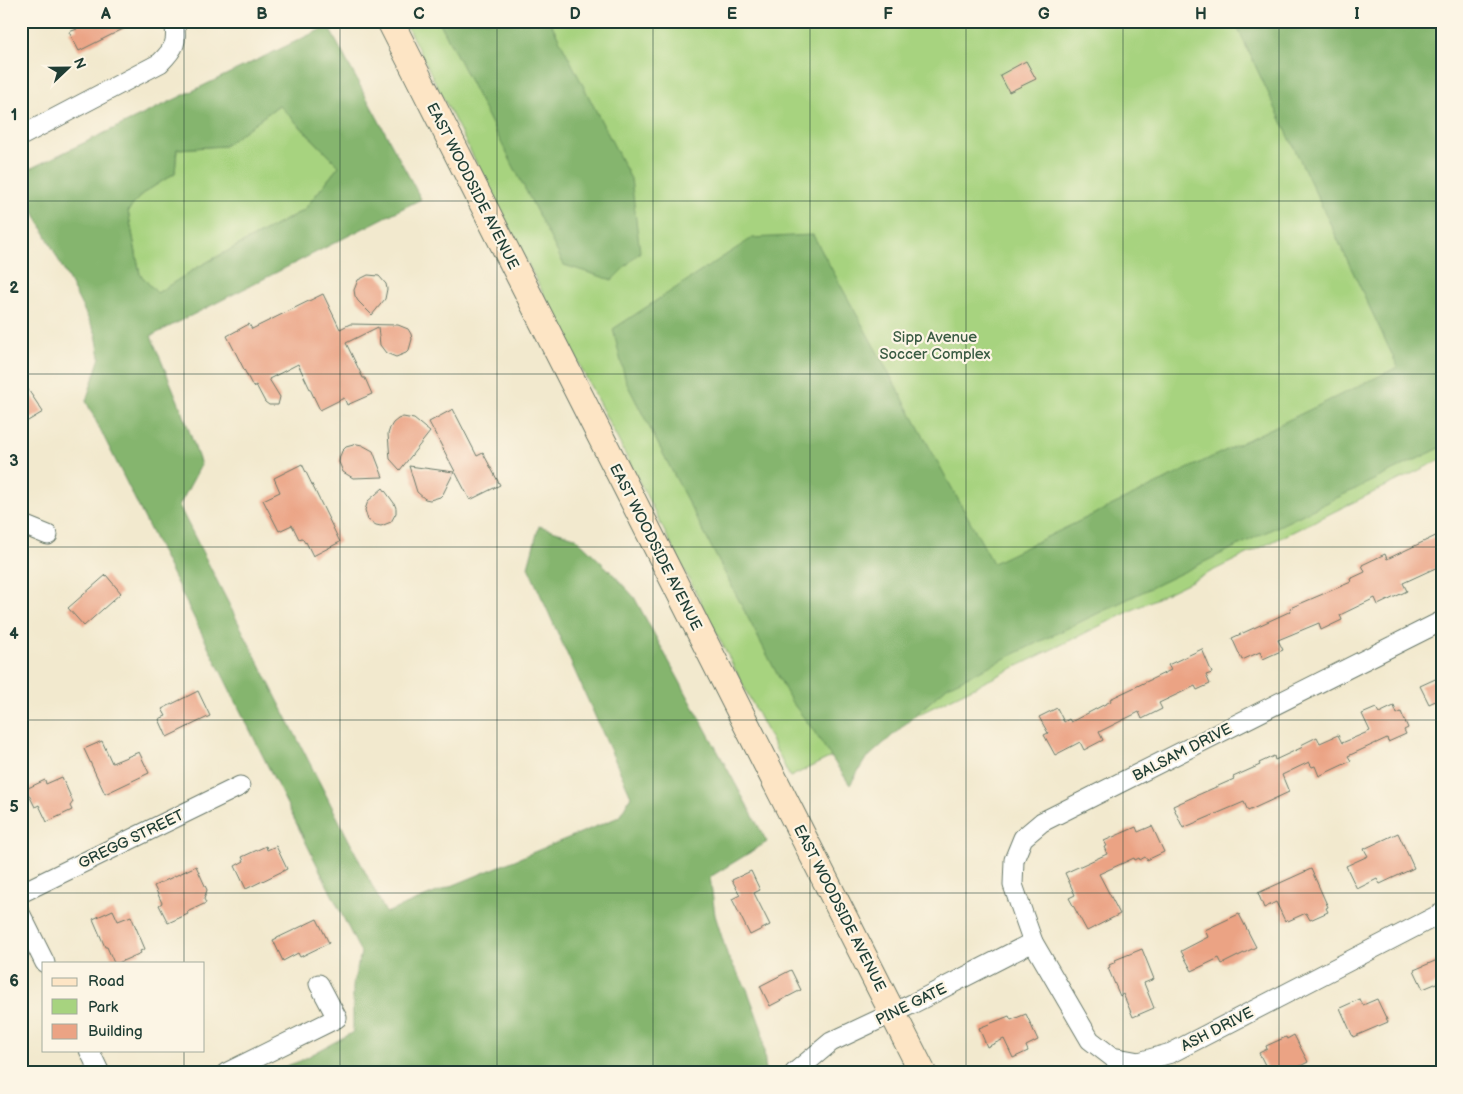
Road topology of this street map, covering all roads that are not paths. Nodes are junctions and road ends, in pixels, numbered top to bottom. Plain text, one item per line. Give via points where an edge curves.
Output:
1 (174, 21) edge
2 (390, 21) edge
3 (21, 136) edge
4 (21, 524) edge
5 (48, 535) dead end
6 (1442, 621) edge
7 (240, 786) dead end
8 (21, 893) edge
9 (1442, 913) edge
10 (21, 915) edge
11 (1033, 942) junction
12 (44, 962) edge
13 (319, 984) dead end
14 (893, 1013) junction
15 (90, 1052) edge
16 (100, 1073) edge
17 (226, 1073) edge
18 (794, 1073) edge
19 (923, 1073) edge

1 - 3 street via 177,36 171,52 160,63
2 - 14 main road, EAST WOODSIDE AVENUE
4 - 5 street
6 - 11 street, BALSAM DRIVE via 1042,822 1023,838 1014,860 1013,885
7 - 8 street, GREGG STREET
9 - 11 street, ASH DRIVE via 1170,1053 1139,1062 1112,1058 1090,1040
10 - 12 street
11 - 14 street, PINE GATE
13 - 17 street via 337,1018
14 - 18 street, PINE GATE via 831,1042
14 - 19 main road, EAST WOODSIDE AVENUE
15 - 16 street

